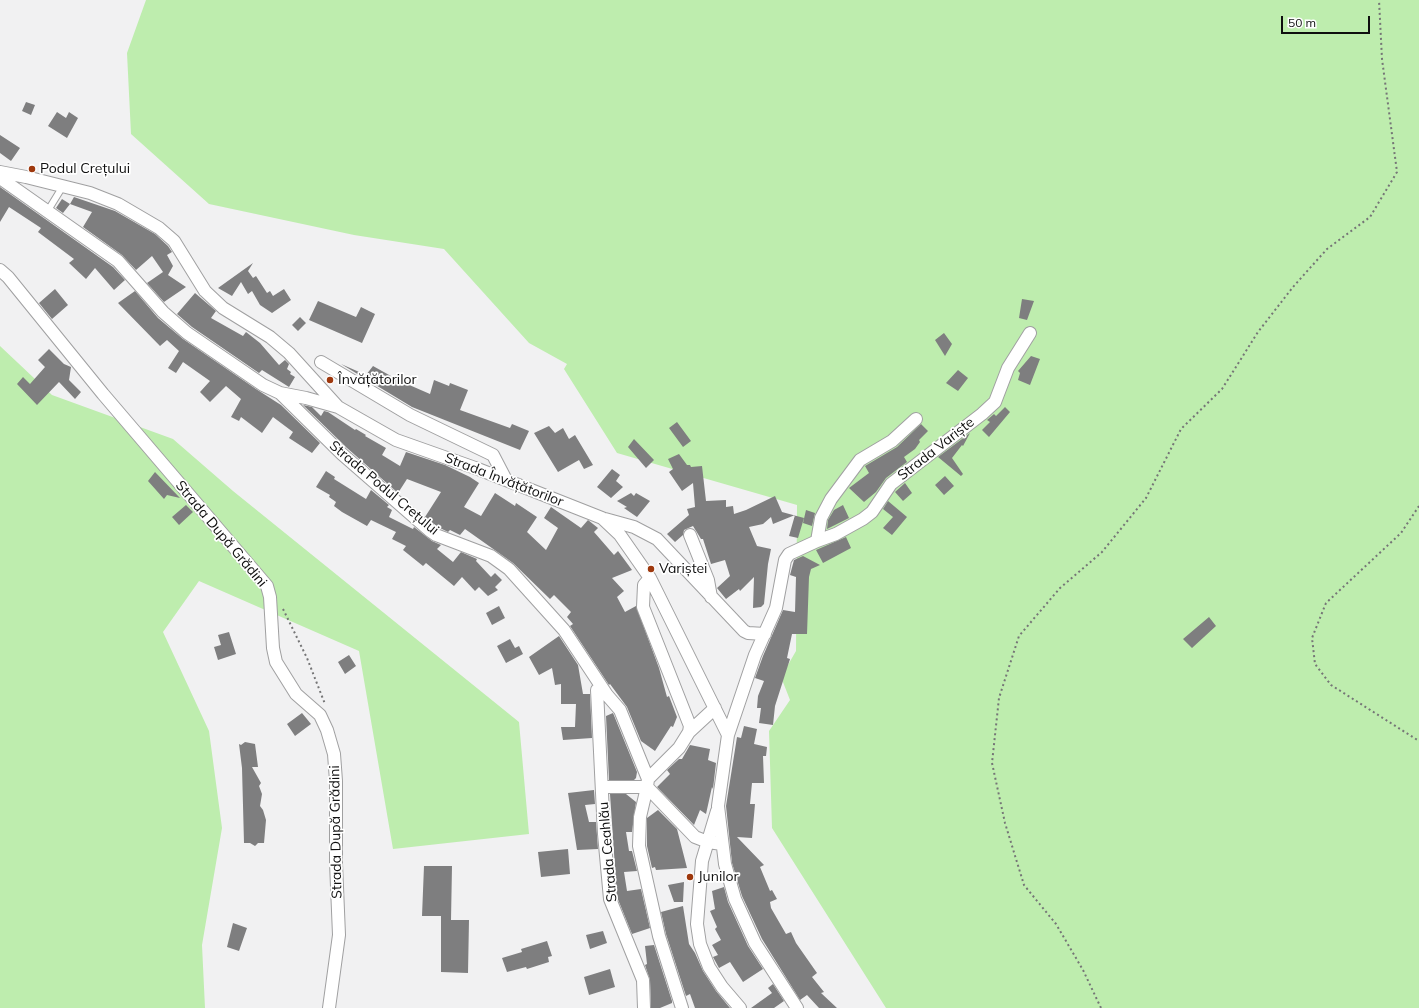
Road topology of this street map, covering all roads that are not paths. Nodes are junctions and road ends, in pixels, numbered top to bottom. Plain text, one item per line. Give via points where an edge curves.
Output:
1 (0, 172) edge
2 (0, 178) edge
3 (63, 186) junction
4 (47, 212) junction
5 (0, 270) edge
6 (1030, 333) dead end
7 (321, 362) dead end
8 (280, 393) junction
9 (338, 407) junction
10 (916, 419) dead end
11 (506, 480) junction
12 (602, 518) junction
13 (690, 535) dead end
14 (817, 541) junction
15 (650, 578) junction
16 (711, 597) junction
17 (764, 634) junction
18 (597, 690) dead end
19 (715, 708) junction
20 (689, 732) junction
21 (728, 735) junction
22 (647, 783) junction
23 (602, 787) junction
24 (718, 806) junction
25 (708, 842) junction
26 (722, 844) junction
27 (328, 1008) edge
28 (644, 1008) edge
29 (682, 1008) edge
30 (740, 1008) edge
31 (797, 1008) edge

1 - 3 street, Strada Învățătorilor
2 - 4 street, Strada Podul Crețului
3 - 4 lane
3 - 9 street, Strada Învățătorilor via 118,204 159,228 174,241 205,291 222,308 270,337 289,353
4 - 8 street, Strada Podul Crețului via 118,261 163,312 187,334 263,385
5 - 27 street, Strada După Grădini via 267,586 276,662 296,694 320,715 334,754 339,935
6 - 14 street, Strada Variște via 1008,368 996,402 891,484 872,512 863,519
7 - 11 street via 410,415 493,455
8 - 9 street, Strada Învățătorilor
8 - 22 street, Strada Podul Crețului via 342,454 433,532 490,556 509,569 564,630 607,695 620,710
9 - 11 street, Strada Învățătorilor via 396,440
10 - 14 street via 892,441 860,460 830,499 821,518
11 - 12 street, Strada Învățătorilor
12 - 15 street, Strada Învățătorilor via 620,535
12 - 16 street via 634,527 657,539
13 - 16 street via 708,580
14 - 17 street, Strada Variște via 789,554 785,560 778,601
15 - 19 street, Strada Învățătorilor
15 - 20 street via 642,592 643,607 690,726
16 - 17 street via 744,631
17 - 21 street, Strada Variște
18 - 23 street, Strada Ceahlău
19 - 20 street
19 - 21 street, Strada Învățătorilor
20 - 22 street via 679,748
21 - 24 street, Strada Variște
22 - 23 street, Strada Ceahlău
22 - 25 street, Strada Podul Crețului via 694,836
22 - 29 street via 640,817 639,846 659,936
23 - 28 street, Strada Ceahlău via 610,899 643,980
24 - 25 street
24 - 26 street
25 - 26 street
25 - 30 street via 702,861 696,924 709,967
26 - 31 street via 735,898 752,936

